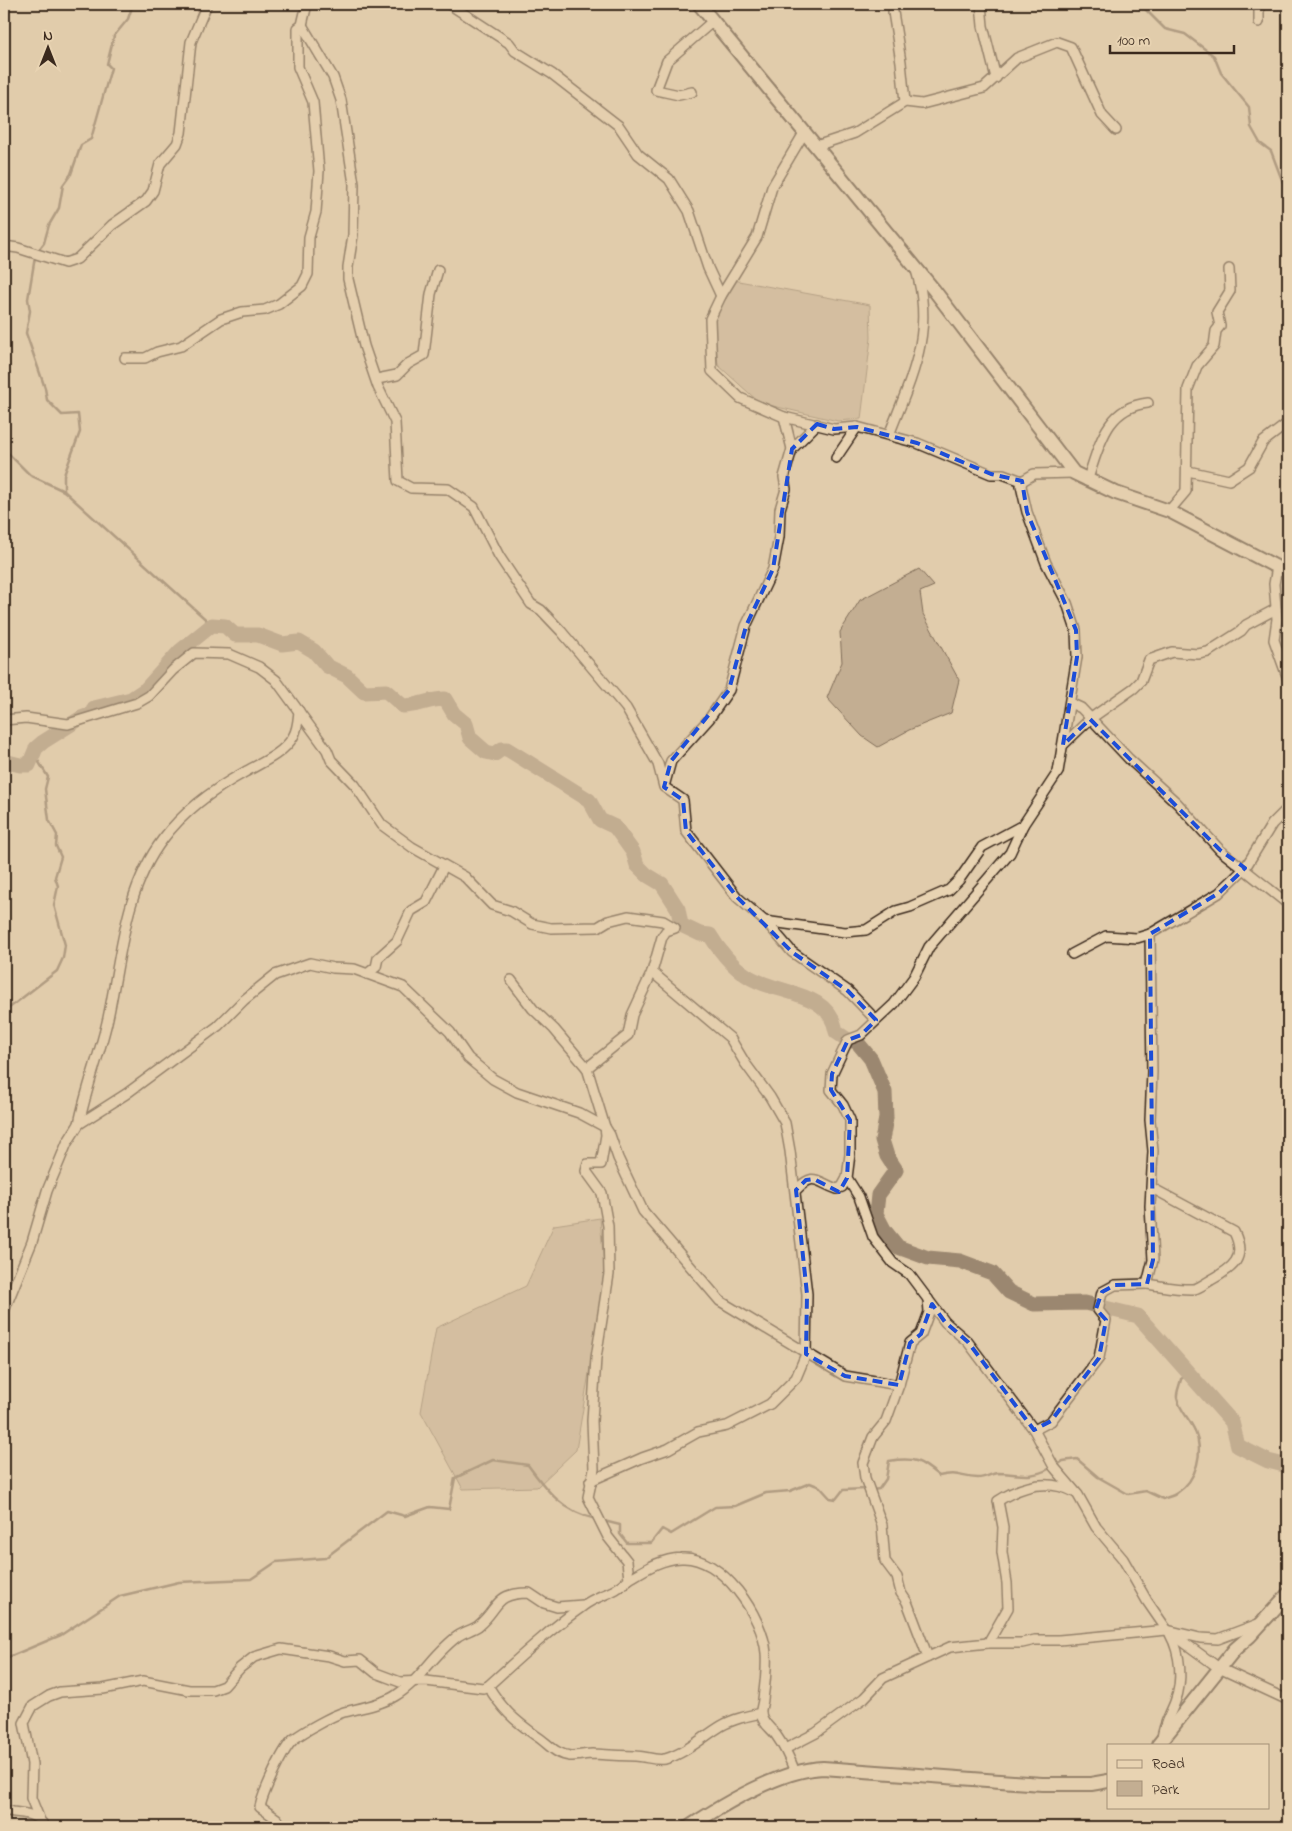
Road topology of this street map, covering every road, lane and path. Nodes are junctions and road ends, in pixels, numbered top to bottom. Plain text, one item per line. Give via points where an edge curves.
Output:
1 (207, 4) edge
2 (307, 4) edge
3 (449, 4) edge
4 (699, 4) edge
5 (981, 4) edge
6 (1259, 4) edge
7 (893, 12) dead end
8 (713, 21) junction
9 (1259, 22) dead end
10 (302, 25) junction
11 (996, 78) junction
12 (692, 92) dead end
13 (905, 102) junction
14 (1116, 130) dead end
15 (804, 133) junction
16 (816, 146) junction
17 (4, 246) edge
18 (914, 265) junction
19 (1229, 269) dead end
20 (438, 270) dead end
21 (721, 296) junction
22 (125, 358) dead end
23 (376, 379) junction
24 (1148, 403) dead end
25 (784, 416) junction
26 (1288, 423) edge
27 (817, 424) junction
28 (858, 427) junction
29 (889, 435) junction
30 (792, 449) junction
31 (836, 458) dead end
32 (1188, 470) junction
33 (1074, 473) junction
34 (1022, 481) junction
35 (1087, 481) junction
36 (1169, 512) junction
37 (1283, 570) edge
38 (1276, 609) junction
39 (1288, 679) edge
40 (1070, 703) junction
41 (299, 711) junction
42 (1090, 719) junction
43 (4, 720) edge
44 (1063, 745) junction
45 (664, 787) junction
46 (1288, 808) edge
47 (1023, 825) junction
48 (444, 866) junction
49 (1245, 868) junction
50 (1288, 904) edge
51 (763, 921) junction
52 (1150, 934) junction
53 (1072, 954) dead end
54 (652, 972) junction
55 (367, 974) junction
56 (511, 980) dead end
57 (876, 1020) junction
58 (587, 1068) junction
59 (79, 1124) junction
60 (605, 1127) junction
61 (847, 1178) junction
62 (1152, 1188) junction
63 (796, 1190) junction
64 (1147, 1284) junction
65 (928, 1299) junction
66 (4, 1311) edge
67 (806, 1354) junction
68 (899, 1385) junction
69 (1034, 1430) junction
70 (590, 1481) junction
71 (1078, 1495) junction
72 (629, 1579) junction
73 (1288, 1594) edge
74 (584, 1606) junction
75 (1266, 1620) junction
76 (1167, 1630) junction
77 (988, 1643) junction
78 (928, 1657) junction
79 (1218, 1668) junction
80 (412, 1681) junction
81 (488, 1686) junction
82 (1288, 1700) edge
83 (761, 1713) junction
84 (1160, 1742) edge
85 (785, 1749) junction
86 (795, 1772) junction
87 (1107, 1781) edge
88 (4, 1810) edge
89 (39, 1818) junction
90 (45, 1827) edge
91 (282, 1827) edge
92 (689, 1827) edge

1 - 17 street via 191,42 181,133 160,164 153,191 146,201 112,225 77,259 65,263
2 - 10 street
3 - 21 street via 509,42 515,51 597,107 619,126 638,154 669,179 689,211
4 - 8 street
5 - 11 street
6 - 9 street
7 - 13 street
8 - 12 street via 666,61 656,90 679,95
8 - 15 street
10 - 22 street via 298,28 298,67 313,102 319,171 318,197 309,237 308,274 302,286 279,304 265,310 242,312 221,319 181,346 145,358
10 - 23 street via 337,84 343,107 354,184 348,279 364,346
11 - 13 street via 984,88 922,104
11 - 14 street via 1017,58 1057,42 1071,47 1102,115
13 - 16 street via 855,133
15 - 16 street
15 - 21 street via 772,187 757,237
16 - 18 street
18 - 29 street via 924,303 919,355
18 - 33 street
19 - 32 street via 1230,291 1217,312 1220,326 1216,330 1214,346 1197,366 1188,389
20 - 23 street via 431,294 424,355 397,375
21 - 25 street via 710,319 712,371 740,398
23 - 45 street via 395,422 398,481 411,488 448,489 474,507 499,556 531,604 561,631 626,708 658,764
24 - 35 street via 1138,404 1116,416 1107,426
25 - 27 street
25 - 30 street
26 - 32 street via 1263,442 1249,467 1229,480
27 - 28 street via 834,429
27 - 30 street
28 - 29 street
28 - 31 street
29 - 34 street via 917,443 991,474 1003,474
30 - 45 street via 784,477 786,489 780,509 773,569 746,626 729,690 709,719 671,761
32 - 36 street via 1186,490
33 - 34 street via 1034,474
33 - 35 street
34 - 40 street via 1030,520 1076,630 1077,657
35 - 36 street
36 - 37 street
37 - 38 street via 1274,584
38 - 39 street via 1274,640
38 - 42 street via 1246,624 1208,652 1172,652 1149,660 1141,681
40 - 42 street via 1081,708
40 - 44 street
41 - 43 street via 276,680 259,667 229,654 200,652 194,653 149,696 137,703 68,724 26,718
41 - 48 street via 331,760 355,786 382,825
41 - 59 street via 293,738 261,764 196,805 176,823 151,857 129,910 108,1018
42 - 44 street
42 - 49 street via 1177,803 1220,850
44 - 47 street via 1058,772
45 - 51 street via 683,800 686,831 737,897
46 - 49 street via 1272,824
47 - 51 street via 982,847 949,890 896,911 866,930 844,932
47 - 57 street via 1010,854 929,947 914,977
48 - 54 street via 466,877 492,905 511,911 532,924 551,928 598,927 628,916 663,921 675,928 666,931 662,937
48 - 55 street via 426,902 411,911 397,941 378,958 376,967
49 - 50 street
49 - 52 street via 1219,893
51 - 57 street via 792,952 848,991
52 - 53 street via 1136,938 1106,936
52 - 62 street
54 - 58 street via 632,1015 628,1035
54 - 63 street via 730,1038 770,1097 785,1123
55 - 59 street via 310,963 276,975 218,1026 126,1094
55 - 60 street via 403,987 450,1032 468,1058 493,1079 517,1092 579,1113
56 - 58 street via 532,1010 554,1029
57 - 61 street via 860,1035 848,1040 832,1074 831,1090 850,1120
58 - 60 street
59 - 66 street via 67,1143 47,1191 29,1250
60 - 67 street via 643,1210 720,1301
60 - 70 street via 601,1164 588,1164 586,1171 602,1193 608,1226 609,1274 596,1358 592,1420 594,1469
61 - 63 street via 837,1189 814,1178 806,1180
61 - 65 street via 859,1197 873,1237
62 - 64 street via 1153,1260
62 - 64 street via 1234,1232 1239,1252 1229,1269 1195,1289
63 - 67 street via 807,1294
64 - 69 street via 1115,1285 1102,1292 1098,1310 1106,1320 1099,1358 1051,1421
65 - 68 street via 929,1312 921,1334 910,1343
65 - 69 street via 945,1322 968,1342
67 - 68 street via 846,1376
67 - 70 street via 796,1378 770,1404 727,1426 698,1432 668,1449
68 - 78 street via 886,1421 873,1437 863,1462 865,1478 882,1525 885,1561 897,1577
69 - 71 street via 1054,1467
70 - 72 street via 588,1497 608,1537 627,1561
71 - 76 street
71 - 77 street via 1064,1487 1034,1484 1014,1490 998,1500 1008,1608
72 - 74 street via 617,1591 594,1598
72 - 83 street via 658,1562 683,1557 703,1563 730,1580 750,1610 766,1653
73 - 75 street
74 - 80 street via 557,1608 529,1593 507,1596 496,1603 478,1626 458,1636
74 - 81 street
75 - 76 street via 1218,1639
75 - 79 street
76 - 77 street via 1035,1640 1022,1644
76 - 79 street
76 - 84 street via 1180,1664 1176,1700 1163,1727
77 - 78 street via 950,1647
78 - 85 street via 883,1678 864,1698 816,1733
79 - 82 street
79 - 84 street
80 - 81 street via 478,1689
80 - 89 street via 400,1682 376,1673 360,1660 282,1649 254,1657 224,1686 213,1690 189,1690 143,1682 50,1696 33,1706 24,1723 32,1764 31,1798
80 - 91 street via 394,1696 358,1710 342,1712 293,1740 263,1793 260,1807
81 - 83 street via 501,1708 522,1727 556,1752 570,1756 592,1754 666,1759 737,1718
83 - 85 street via 764,1723
85 - 86 street
86 - 87 street via 823,1768 1042,1784
86 - 92 street via 735,1800
88 - 89 street via 29,1813
89 - 90 street

